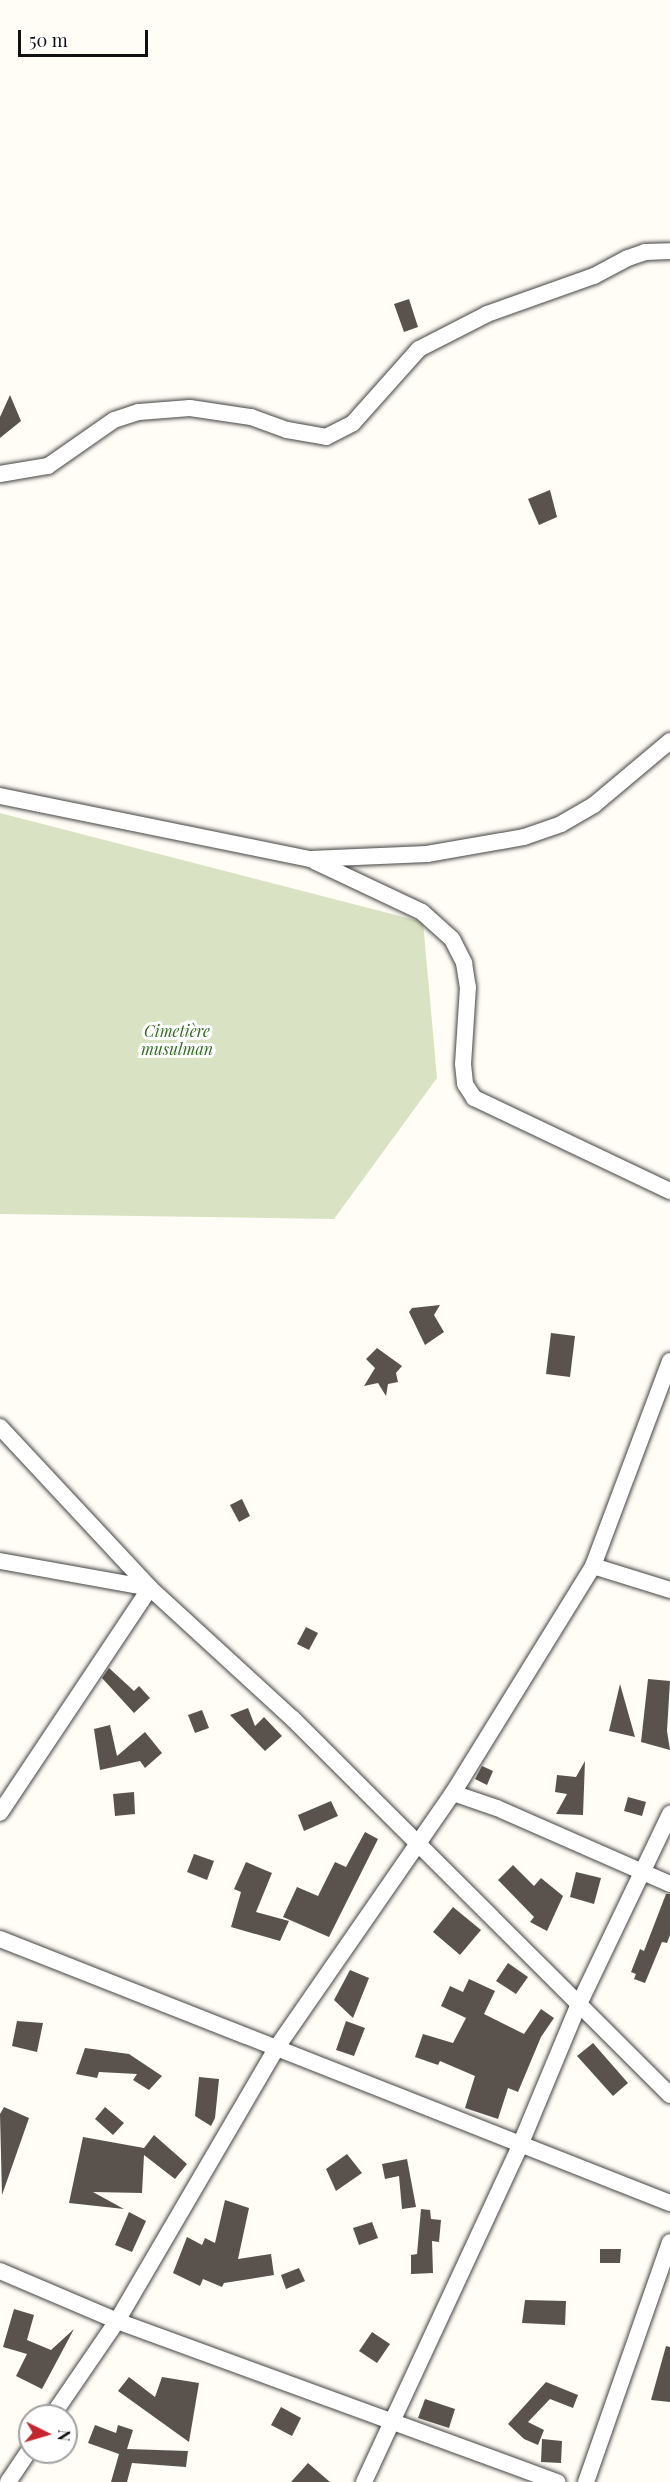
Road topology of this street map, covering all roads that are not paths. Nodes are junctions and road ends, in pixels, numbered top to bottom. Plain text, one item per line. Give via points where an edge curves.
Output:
1 (670, 251) edge
2 (0, 474) edge
3 (670, 741) edge
4 (0, 796) edge
5 (310, 860) junction
6 (670, 1191) edge
7 (670, 1361) edge
8 (0, 1426) edge
9 (0, 1561) edge
10 (593, 1566) junction
11 (150, 1588) junction
12 (670, 1590) edge
13 (453, 1793) junction
14 (0, 1813) edge
15 (670, 1814) edge
16 (417, 1843) junction
17 (643, 1873) junction
18 (670, 1884) edge
19 (0, 1939) edge
20 (579, 2004) junction
21 (277, 2047) junction
22 (670, 2095) edge
23 (521, 2143) junction
24 (670, 2203) edge
25 (670, 2242) edge
26 (0, 2271) edge
27 (117, 2321) junction
28 (60, 2404) edge
29 (393, 2421) junction
30 (20, 2464) edge
31 (8, 2482) edge
32 (364, 2482) edge
33 (558, 2482) edge
34 (586, 2482) edge

1 - 2 street via 645,252 628,258 594,276 487,314 419,349 404,362 368,409 342,432 326,437 286,430 251,417 190,408 139,412 114,420 48,466
3 - 5 street via 595,804 561,824 524,837 427,854
4 - 5 street
5 - 6 street via 422,912 452,939 464,963 468,987 463,1064 465,1084 474,1098
7 - 10 street
8 - 11 street
9 - 11 street
10 - 12 street
10 - 13 street
11 - 14 street
11 - 16 street via 292,1718
13 - 16 street
13 - 17 street via 497,1808
15 - 17 street
16 - 20 street
16 - 21 street
17 - 18 street
17 - 20 street
19 - 21 street
20 - 22 street
20 - 23 street
21 - 23 street
21 - 27 street
23 - 24 street
23 - 29 street
25 - 34 street
26 - 27 street
27 - 28 street
27 - 29 street
29 - 32 street
29 - 33 street
30 - 31 street

